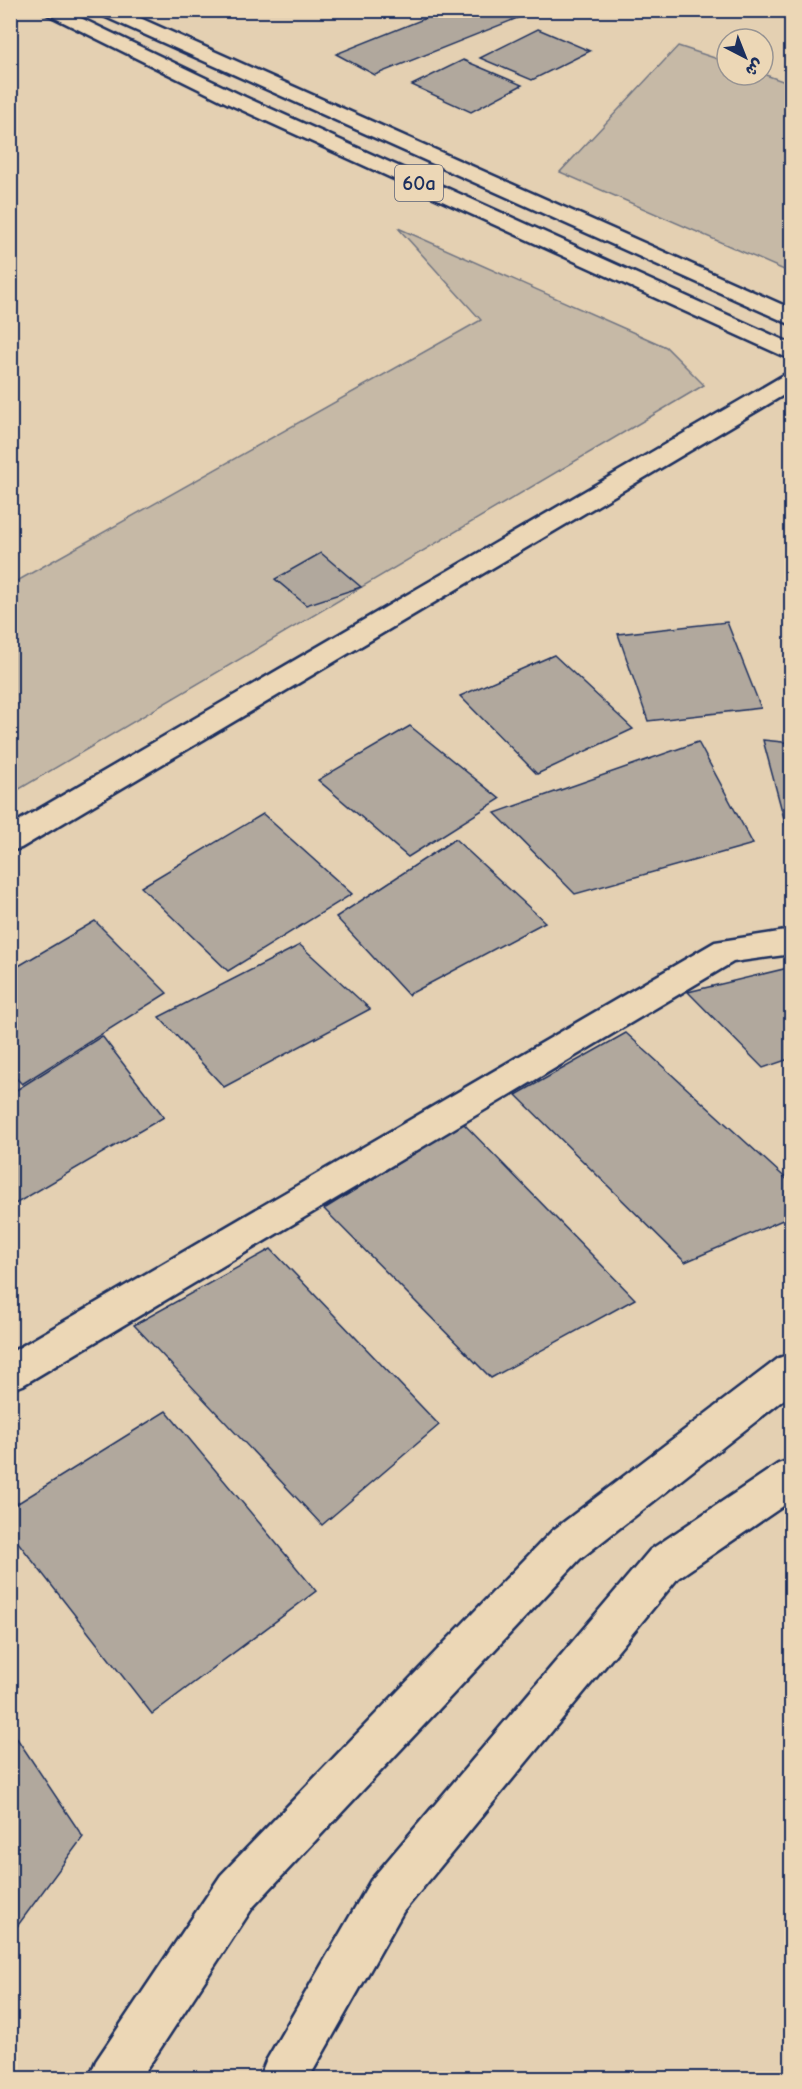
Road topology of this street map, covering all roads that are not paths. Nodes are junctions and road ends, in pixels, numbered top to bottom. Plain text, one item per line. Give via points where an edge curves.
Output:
1 (48, 10) edge
2 (106, 10) edge
3 (792, 318) edge
4 (792, 352) edge
5 (792, 380) edge
6 (10, 840) edge
7 (792, 942) edge
8 (792, 1370) edge
9 (10, 1373) edge
10 (792, 1477) edge
11 (113, 2079) edge
12 (283, 2079) edge

1 - 4 street, 60a via 238,101
2 - 3 street, 60a
5 - 6 street
7 - 9 street via 726,951
8 - 11 street via 566,1545 237,1892
10 - 12 street via 664,1564 387,1896

